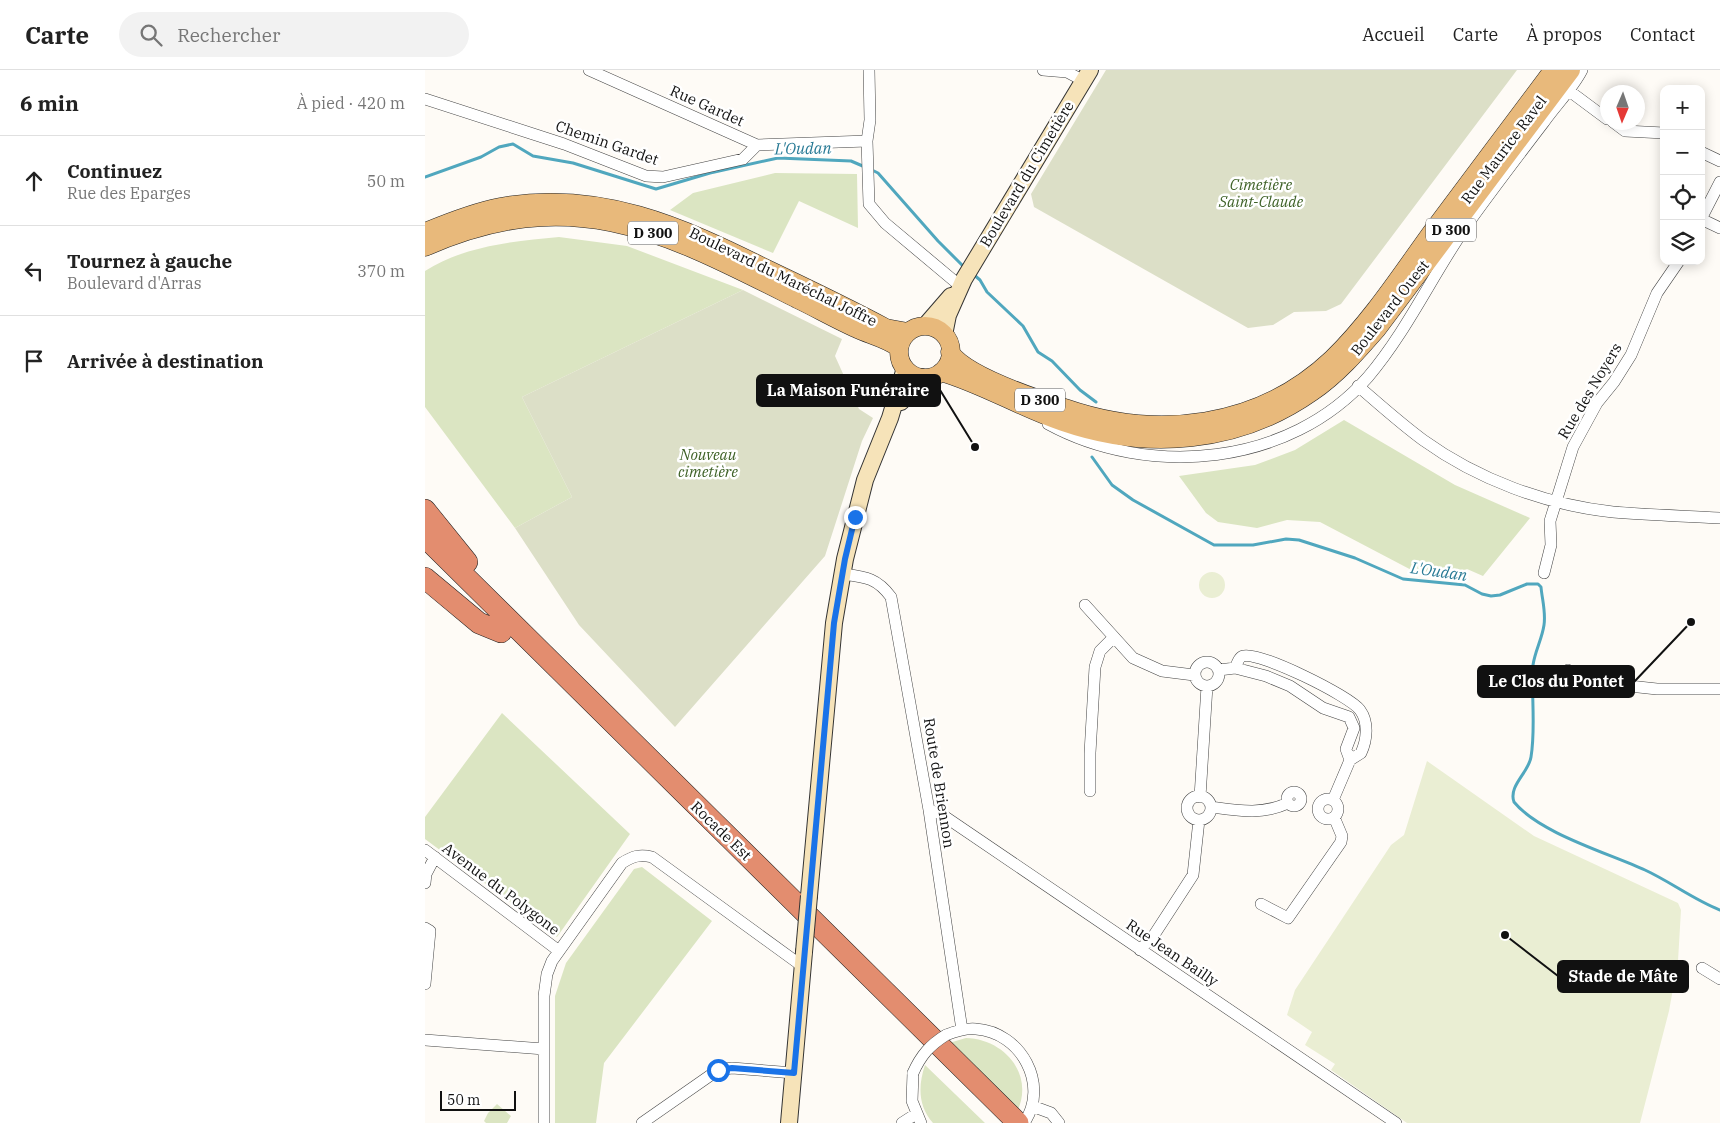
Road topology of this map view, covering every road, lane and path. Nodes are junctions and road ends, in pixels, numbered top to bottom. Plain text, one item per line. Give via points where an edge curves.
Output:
1 (589, 70) edge
2 (869, 70) edge
3 (1043, 70) edge
4 (1553, 70) edge
5 (1571, 70) edge
6 (1582, 70) edge
7 (1087, 75) edge
8 (1568, 90) junction
9 (425, 99) edge
10 (1600, 114) edge
11 (1624, 130) edge
12 (1660, 133) edge
13 (867, 142) junction
14 (757, 145) junction
15 (1705, 154) edge
16 (1720, 161) edge
17 (1720, 182) edge
18 (1705, 211) edge
19 (1703, 220) edge
20 (1720, 228) edge
21 (425, 232) edge
22 (425, 247) edge
23 (1676, 265) edge
24 (965, 277) junction
25 (925, 326) junction
26 (908, 332) junction
27 (944, 335) junction
28 (899, 348) junction
29 (950, 352) junction
30 (905, 368) junction
31 (941, 372) junction
32 (921, 377) junction
33 (995, 385) junction
34 (1358, 386) junction
35 (889, 418) junction
36 (1557, 501) junction
37 (425, 510) edge
38 (1720, 518) edge
39 (425, 537) edge
40 (425, 557) edge
41 (1544, 573) dead end
42 (843, 574) junction
43 (425, 578) edge
44 (1085, 604) dead end
45 (501, 632) junction
46 (1113, 638) junction
47 (538, 651) junction
48 (1235, 668) junction
49 (1219, 670) junction
50 (1568, 670) dead end
51 (1194, 675) junction
52 (1207, 686) junction
53 (1720, 689) edge
54 (1350, 760) junction
55 (1090, 792) dead end
56 (1200, 797) junction
57 (1333, 800) junction
58 (1318, 805) junction
59 (1211, 808) junction
60 (929, 810) junction
61 (1334, 817) junction
62 (1199, 820) junction
63 (425, 850) edge
64 (435, 857) junction
65 (425, 883) edge
66 (1261, 904) dead end
67 (425, 928) edge
68 (1141, 950) junction
69 (559, 951) junction
70 (803, 959) junction
71 (1702, 968) dead end
72 (1720, 979) edge
73 (425, 984) edge
74 (962, 1030) junction
75 (425, 1040) edge
76 (544, 1050) junction
77 (794, 1073) junction
78 (1032, 1106) junction
79 (918, 1119) edge
80 (544, 1123) edge
81 (642, 1123) edge
82 (789, 1123) edge
83 (902, 1123) edge
84 (998, 1123) edge
85 (1018, 1123) edge
86 (1024, 1123) edge
87 (1059, 1123) edge
88 (1396, 1123) edge

1 - 14 street, Rue Gardet
2 - 13 street
3 - 7 street
4 - 33 main road, Boulevard Ouest / D 300 via 1390,289 1349,340 1309,379 1240,412 1208,422 1177,426 1099,420
5 - 33 main road, Boulevard Ouest / D 300 via 1352,358 1311,393 1271,416 1223,433 1192,438 1139,439 1099,433 1061,422
6 - 8 street, Rue Maurice Ravel
7 - 24 main road, Boulevard du Cimetière
8 - 10 street
8 - 34 street, Rue Maurice Ravel via 1456,241 1385,355
9 - 14 street, Chemin Gardet via 564,144 647,176 663,177 743,159
11 - 12 street
13 - 14 street
13 - 24 street via 869,204 885,223
15 - 16 street
17 - 18 street
19 - 20 street
21 - 26 main road, Boulevard du Maréchal Joffre / D 300 via 480,211 501,207 566,202 624,210 684,229 886,328
22 - 28 main road, Boulevard du Maréchal Joffre / D 300 via 482,225 528,217 565,215 632,226 714,257
23 - 36 street, Rue des Noyers via 1657,294 1631,355 1582,428
24 - 25 main road, Boulevard du Cimetière
24 - 27 main road, Boulevard du Cimetière via 948,315
25 - 26 main road
25 - 27 main road
26 - 28 main road
27 - 29 main road
28 - 30 main road
29 - 31 main road
29 - 33 main road, Boulevard Ouest / D 300 via 966,367
30 - 32 main road
30 - 35 main road
31 - 32 main road
31 - 33 main road, Boulevard Ouest / D 300
32 - 35 main road
33 - 34 street, Rue Maurice Ravel via 1055,428 1087,442 1149,455 1190,457 1223,454 1267,443 1336,407
34 - 36 street via 1404,425 1452,458 1507,485
35 - 42 main road via 865,480
36 - 38 street via 1612,512
36 - 41 street, Rue des Noyers via 1550,521 1551,545
37 - 47 highway via 532,635
39 - 47 highway, Rocade Est
40 - 45 highway, Rocade Est
42 - 60 street, Route de Briennon via 871,578 891,597
42 - 70 main road, bridge via 834,623
43 - 45 highway via 479,623
44 - 46 street
45 - 84 highway, Rocade Est
46 - 51 street via 1133,658 1153,668
46 - 55 street via 1100,652 1095,667
47 - 85 highway, Rocade Est
48 - 49 street
48 - 54 street via 1290,686 1323,708 1349,717 1354,728 1346,750
48 - 54 street via 1239,658 1252,656 1277,663 1346,697 1359,708 1366,720 1361,753
49 - 51 street via 1213,663 1205,661 1197,666
49 - 52 street via 1218,679
50 - 53 street via 1572,677 1583,681 1657,689
51 - 52 street via 1198,683
52 - 56 street
54 - 57 street
56 - 59 street via 1207,799
56 - 62 street via 1193,798 1187,807 1190,816
57 - 58 street via 1325,799
57 - 61 street via 1338,811
58 - 59 street via 1301,800 1294,806 1289,803 1263,812
58 - 61 street via 1322,817
59 - 62 street via 1208,817
60 - 68 street, Rue Jean Bailly via 941,814
60 - 74 street, Route de Briennon
61 - 66 street via 1342,836 1341,842 1287,918
62 - 68 street via 1193,875
63 - 64 street, Avenue du Polygone
64 - 65 street
64 - 69 street, Avenue du Polygone
67 - 73 street via 430,931
68 - 88 street, Rue Jean Bailly
69 - 70 street via 621,862 643,855 653,857
69 - 76 street via 547,974
70 - 77 main road
71 - 72 street
74 - 78 street via 975,1029 1001,1036 1021,1053 1033,1078
74 - 79 street, bridge via 946,1034 926,1051 913,1073 912,1101
75 - 76 street
76 - 80 street
77 - 81 street via 732,1068 718,1070
77 - 82 main road
78 - 86 street
78 - 87 street via 1051,1113
79 - 83 street

